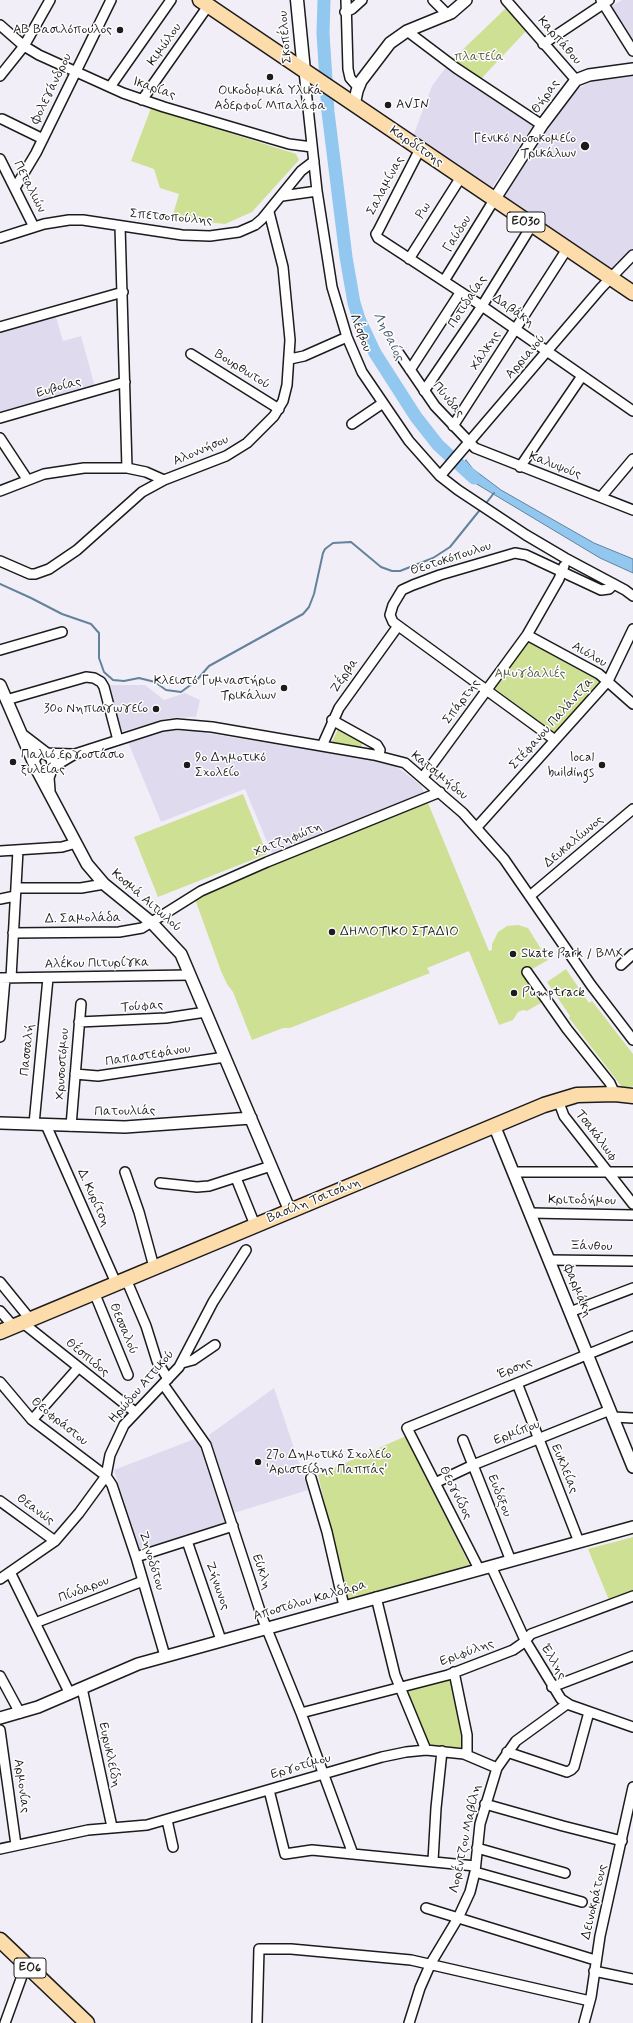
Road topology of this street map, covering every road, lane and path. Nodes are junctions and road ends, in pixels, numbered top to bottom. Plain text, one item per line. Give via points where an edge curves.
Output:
1 (50, 0) edge
2 (111, 0) edge
3 (171, 0) edge
4 (297, 0) edge
5 (346, 0) edge
6 (362, 0) edge
7 (433, 0) edge
8 (466, 0) edge
9 (510, 1) edge
10 (604, 1) edge
11 (204, 3) edge
12 (345, 12) junction
13 (448, 15) junction
14 (0, 25) edge
15 (407, 31) junction
16 (543, 44) junction
17 (24, 46) junction
18 (633, 51) edge
19 (633, 69) edge
20 (75, 72) junction
21 (307, 74) junction
22 (0, 76) edge
23 (576, 80) junction
24 (110, 87) junction
25 (358, 87) junction
26 (142, 100) junction
27 (354, 105) junction
28 (2, 119) dead end
29 (542, 125) junction
30 (43, 139) junction
31 (312, 147) junction
32 (420, 150) junction
33 (0, 159) edge
34 (314, 161) junction
35 (461, 178) junction
36 (15, 188) junction
37 (317, 192) junction
38 (282, 196) junction
39 (494, 200) junction
40 (269, 212) junction
41 (120, 226) junction
42 (532, 226) junction
43 (34, 227) junction
44 (376, 235) joint
45 (0, 238) edge
46 (566, 249) junction
47 (633, 255) edge
48 (409, 259) junction
49 (611, 278) junction
50 (444, 282) junction
51 (123, 292) junction
52 (460, 292) junction
53 (633, 293) edge
54 (482, 306) junction
55 (0, 327) edge
56 (515, 329) junction
57 (347, 337) junction
58 (398, 352) dead end
59 (548, 352) junction
60 (192, 354) dead end
61 (290, 359) junction
62 (410, 370) junction
63 (582, 376) junction
64 (125, 382) junction
65 (424, 392) junction
66 (383, 403) junction
67 (279, 408) junction
68 (633, 411) edge
69 (0, 418) edge
70 (352, 424) dead end
71 (453, 426) junction
72 (0, 438) edge
73 (469, 443) junction
74 (633, 459) edge
75 (520, 467) junction
76 (127, 468) junction
77 (441, 475) junction
78 (27, 479) junction
79 (164, 480) junction
80 (0, 491) edge
81 (601, 497) junction
82 (633, 510) edge
83 (565, 558) junction
84 (0, 561) edge
85 (563, 572) junction
86 (614, 584) junction
87 (633, 596) edge
88 (398, 626) junction
89 (633, 629) edge
90 (62, 632) dead end
91 (528, 636) junction
92 (0, 650) edge
93 (608, 681) junction
94 (0, 686) edge
95 (487, 690) junction
96 (6, 700) junction
97 (633, 704) edge
98 (332, 720) junction
99 (19, 732) junction
100 (118, 740) junction
101 (368, 740) junction
102 (555, 740) junction
103 (322, 746) junction
104 (46, 753) junction
105 (363, 753) junction
106 (75, 754) junction
107 (379, 756) junction
108 (35, 765) junction
109 (52, 767) junction
110 (423, 777) junction
111 (440, 792) junction
112 (50, 793) junction
113 (633, 809) edge
114 (477, 827) junction
115 (76, 843) junction
116 (18, 850) junction
117 (0, 852) edge
118 (104, 884) junction
119 (16, 892) junction
120 (531, 896) junction
121 (0, 899) edge
122 (152, 923) junction
123 (13, 933) junction
124 (633, 954) edge
125 (621, 964) dead end
126 (527, 972) dead end
127 (190, 975) junction
128 (5, 978) edge
129 (48, 978) junction
130 (81, 1004) dead end
131 (206, 1012) junction
132 (79, 1022) junction
133 (0, 1037) edge
134 (633, 1040) edge
135 (225, 1057) junction
136 (75, 1074) junction
137 (615, 1094) junction
138 (633, 1096) edge
139 (558, 1100) junction
140 (251, 1118) junction
141 (0, 1123) edge
142 (34, 1124) junction
143 (46, 1125) junction
144 (494, 1125) junction
145 (71, 1126) junction
146 (271, 1166) junction
147 (125, 1172) dead end
148 (513, 1172) junction
149 (607, 1172) junction
150 (633, 1172) edge
151 (236, 1178) junction
152 (160, 1183) dead end
153 (633, 1204) edge
154 (290, 1211) junction
155 (530, 1213) junction
156 (633, 1215) edge
157 (255, 1225) junction
158 (246, 1250) dead end
159 (549, 1260) junction
160 (633, 1260) edge
161 (154, 1267) junction
162 (121, 1281) junction
163 (0, 1282) edge
164 (633, 1289) edge
165 (94, 1292) junction
166 (0, 1311) edge
167 (570, 1312) junction
168 (22, 1323) junction
169 (0, 1332) edge
170 (633, 1336) edge
171 (215, 1345) dead end
172 (587, 1354) junction
173 (182, 1362) junction
174 (78, 1368) junction
175 (128, 1375) dead end
176 (166, 1382) junction
177 (516, 1383) junction
178 (1, 1386) edge
179 (135, 1412) junction
180 (611, 1414) junction
181 (633, 1418) edge
182 (32, 1420) junction
183 (407, 1428) joint
184 (538, 1439) junction
185 (463, 1440) dead end
186 (473, 1465) junction
187 (633, 1467) edge
188 (106, 1476) junction
189 (311, 1478) dead end
190 (435, 1483) junction
191 (0, 1501) edge
192 (233, 1526) junction
193 (633, 1527) edge
194 (55, 1541) junction
195 (187, 1541) junction
196 (579, 1542) junction
197 (136, 1557) junction
198 (511, 1561) junction
199 (491, 1566) junction
200 (479, 1569) junction
201 (10, 1572) junction
202 (0, 1579) edge
203 (143, 1581) junction
204 (633, 1596) edge
205 (376, 1597) junction
206 (344, 1606) junction
207 (35, 1623) junction
208 (266, 1628) junction
209 (221, 1640) junction
210 (525, 1640) junction
211 (165, 1656) junction
212 (633, 1656) edge
213 (454, 1672) junction
214 (0, 1676) edge
215 (399, 1687) junction
216 (552, 1687) junction
217 (82, 1688) junction
218 (70, 1694) junction
219 (567, 1704) junction
220 (589, 1712) junction
221 (20, 1713) junction
222 (300, 1713) junction
223 (0, 1718) edge
224 (633, 1727) edge
225 (0, 1730) edge
226 (426, 1750) junction
227 (442, 1751) junction
228 (507, 1752) junction
229 (466, 1755) junction
230 (497, 1768) junction
231 (323, 1774) junction
232 (633, 1787) edge
233 (269, 1790) junction
234 (485, 1804) junction
235 (167, 1820) junction
236 (112, 1827) junction
237 (622, 1841) junction
238 (16, 1845) junction
239 (173, 1848) dead end
240 (477, 1848) junction
241 (0, 1849) edge
242 (353, 1854) junction
243 (433, 1862) junction
244 (475, 1869) junction
245 (565, 1873) dead end
246 (582, 1902) dead end
247 (426, 1908) dead end
248 (458, 1918) junction
249 (0, 1940) edge
250 (595, 1960) junction
251 (432, 1963) junction
252 (26, 1965) junction
253 (594, 1971) junction
254 (633, 1979) edge
255 (590, 2001) junction
256 (5, 2023) edge
257 (87, 2023) edge
258 (257, 2023) edge
259 (409, 2023) edge
260 (584, 2023) edge

1 - 17 street
2 - 20 street, Φολεγάνδρου
3 - 24 street
4 - 21 main road, Σκοπέλου
5 - 12 street
6 - 12 street
7 - 13 street
8 - 13 street
9 - 16 street, Καρπάθου
10 - 16 street
10 - 18 street
11 - 21 main road, Καρδίτσης / ΕΟ30
11 - 26 street, Κιμώλου
12 - 25 street via 348,69 350,78
13 - 15 street
14 - 17 street, Ικαρίας
15 - 25 street via 386,48
15 - 29 street via 462,72
16 - 23 street, Καρπάθου
17 - 20 street, Ικαρίας
17 - 22 street
19 - 23 street, Θήρας via 589,75
20 - 24 street, Ικαρίας
20 - 30 street, Φολεγάνδρου
21 - 27 main road, Καρδίτσης / ΕΟ30
21 - 31 street, Λέσβου
23 - 29 street, Θήρας
24 - 26 street, Ικαρίας
25 - 27 street
26 - 31 street, Ικαρίας via 289,144
27 - 32 main road, Καρδίτσης / ΕΟ30
28 - 30 street
29 - 39 street, Θήρας
30 - 36 street, Φολεγάνδρου
31 - 34 street, Λέσβου
32 - 35 main road, Καρδίτσης / ΕΟ30
32 - 44 street, Σαλαμίνας
33 - 36 street, Πεταλιών
34 - 37 street, Λέσβου
34 - 38 street, Σπετσοπούλης via 301,171
35 - 39 main road, Καρδίτσης / ΕΟ30
35 - 48 street, Ρω
36 - 43 street, Πεταλιών
37 - 38 street
37 - 57 street, Λέσβου via 333,292
38 - 40 street, Σπετσοπούλης
39 - 42 main road, Καρδίτσης / ΕΟ30
39 - 50 street, Γαύδου
40 - 41 street, Σπετσοπούλης via 256,225 218,235 182,235
40 - 61 street, Αλοννήσου via 277,236 285,282
41 - 43 street, Σπετσοπούλης via 69,220
41 - 51 street
42 - 46 main road, Καρδίτσης / ΕΟ30
42 - 54 street, Ποτιδαίας
43 - 45 street, Σπετσοπούλης
44 - 48 street, Δαβάκη
46 - 49 main road, Καρδίτσης / ΕΟ30
46 - 56 street, Χάλκης
47 - 49 street, Αρριανού
48 - 50 street, Δαβάκη
49 - 53 main road, Καρδίτσης / ΕΟ30
49 - 59 street, Αρριανού
50 - 52 street, Δαβάκη
51 - 55 street
51 - 64 street
52 - 54 street, Δαβάκη
52 - 62 street
54 - 56 street, Δαβάκη
54 - 65 street, Ποτιδαίας
56 - 59 street, Δαβάκη
56 - 71 street, Χάλκης
57 - 61 street via 304,356
57 - 66 street, Λέσβου via 360,368
58 - 62 street, Πύνδας
59 - 63 street, Δαβάκη
59 - 73 street, Αρριανού
60 - 67 street, Βουρθωτού
61 - 67 street, Αλοννήσου via 287,385
62 - 65 street, Πύνδας
63 - 68 street, Δαβάκη
63 - 75 street
64 - 69 street, Ευβοίας
64 - 76 street
65 - 71 street, Πύνδας
66 - 70 street
66 - 77 street, Λέσβου via 409,441
67 - 79 street, Αλοννήσου via 268,424 240,448 216,461
71 - 73 street, Πύνδας
72 - 78 street
73 - 75 street, Καλυψούς via 482,452
73 - 77 street, Αρριανού
74 - 81 street
75 - 81 street, Καλυψούς
76 - 78 street via 77,469
76 - 79 street via 146,472
77 - 83 street, Λέσβου via 458,490
78 - 80 street
79 - 84 street, Αλοννήσου via 136,496 100,530 49,569 30,574
81 - 82 street, Καλυψούς
83 - 85 street, Σπάρτης
83 - 86 street, Λέσβου
85 - 86 street, Θεοτοκόπουλου via 601,590
85 - 88 street, Θεοτοκόπουλου via 526,554 515,553 440,575 406,588 399,594 390,615
85 - 91 street, Σπάρτης
86 - 87 street, Λέσβου
88 - 95 street
88 - 98 street, Ζέρβα
89 - 93 street, Στέφανου Παλάντζα
90 - 92 street
91 - 93 street, Αιόλου
91 - 95 street, Σπάρτης
93 - 97 street, Αιόλου
93 - 102 street, Στέφανου Παλάντζα
94 - 96 street, Κοσμά Αιτωλού
95 - 102 street
95 - 110 street, Σπάρτης
96 - 99 street, Κοσμά Αιτωλού
96 - 100 street via 93,677 104,687
98 - 101 street
98 - 103 street, Ζέρβα
99 - 104 street
99 - 108 street, Κοσμά Αιτωλού
100 - 103 street, Κατσιμήδου via 162,726 186,724
100 - 106 street, Κατσιμήδου
101 - 105 street
101 - 107 street via 379,747
102 - 114 street, Στέφανου Παλάντζα
103 - 105 street, Κατσιμήδου
104 - 106 street
104 - 108 street via 38,754
104 - 109 street via 52,758
105 - 107 street, Κατσιμήδου
106 - 109 street
107 - 110 street, Κατσιμήδου via 405,763
108 - 109 street via 44,771
108 - 112 street, Κοσμά Αιτωλού
109 - 112 street via 48,778
110 - 111 street, Κατσιμήδου
111 - 114 street, Κατσιμήδου
111 - 122 street, Χατζηφώτη via 201,891
112 - 115 street, Κοσμά Αιτωλού
113 - 120 street, Δευκαλίωνος
114 - 120 street, Κατσιμήδου
115 - 116 street via 62,847
115 - 118 street, Κοσμά Αιτωλού via 87,864
116 - 117 street
116 - 119 street
118 - 119 street
118 - 122 street, Κοσμά Αιτωλού
119 - 121 street
119 - 123 street
120 - 134 street, Κατσιμήδου via 591,985
122 - 123 street, Δ. Σαμολάδα via 134,930 119,932
122 - 127 street, Κοσμά Αιτωλού via 179,950
123 - 128 street
124 - 125 street
126 - 137 street via 567,1029 610,1083
127 - 129 street, Αλέκου Πιτυρίγκα
127 - 131 street, Κοσμά Αιτωλού
128 - 129 street, Αλέκου Πιτυρίγκα
128 - 133 street
129 - 142 street, Πασσαλή
130 - 132 street, Χρυσοστόμου
131 - 132 street, Τούφας via 166,1018
131 - 135 street, Κοσμά Αιτωλού
132 - 136 street, Χρυσοστόμου
135 - 136 street, Παπαστεφάνου via 98,1076
135 - 140 street, Κοσμά Αιτωλού
136 - 145 street, Χρυσοστόμου
137 - 138 main road, Βασίλη Τσιτσάνη
137 - 139 main road, Βασίλη Τσιτσάνη via 577,1095
139 - 144 main road, Βασίλη Τσιτσάνη
139 - 149 street, Τσακάλωφ via 564,1116
140 - 145 street, Πατουλιάς via 131,1127
140 - 146 street, Κοσμά Αιτωλού
141 - 142 street, Πατουλιάς
142 - 143 street, Πατουλιάς
143 - 145 street, Πατουλιάς
143 - 162 street, Δ. Κυρίτση
144 - 148 street, Φαρμάκη
144 - 154 main road, Βασίλη Τσιτσάνη
146 - 151 street
146 - 154 street, Κοσμά Αιτωλού
147 - 161 street
148 - 149 street
148 - 155 street, Φαρμάκη
149 - 150 street
149 - 153 street, Τσακάλωφ
151 - 152 street via 196,1187
151 - 157 street
154 - 157 main road, Βασίλη Τσιτσάνη
155 - 156 street, Κριτοδήμου
155 - 159 street, Φαρμάκη
157 - 161 main road, Βασίλη Τσιτσάνη
158 - 173 street, Ηρώδου Αττικού via 213,1302
159 - 160 street, Ξάνθου
159 - 167 street, Φαρμάκη
161 - 162 main road, Βασίλη Τσιτσάνη
162 - 165 main road, Βασίλη Τσιτσάνη
162 - 176 street, Εύκλη via 145,1322
163 - 168 street
164 - 167 street
165 - 168 main road, Βασίλη Τσιτσάνη
165 - 175 street, Θεσσαλού
166 - 168 street
167 - 172 street, Φαρμάκη
168 - 169 main road, Βασίλη Τσιτσάνη
168 - 174 street, Θέσπιδος
170 - 172 street, Έρσης
171 - 173 street via 193,1360
172 - 177 street, Έρσης
172 - 180 street, Φαρμάκη
173 - 176 street, Ηρώδου Αττικού
174 - 179 street, Θέσπιδος
174 - 182 street
176 - 179 street, Ηρώδου Αττικού
176 - 192 street, Εύκλη via 206,1445
177 - 183 street, Έρσης
177 - 184 street, Ευκλείας
178 - 182 street, Θεοφράστου
179 - 188 street, Ηρώδου Αττικού via 117,1437
180 - 181 street
180 - 184 street, Ερμίπου
180 - 187 street, Φαρμάκη
182 - 188 street, Θεοφράστου
183 - 190 street, Θεογνίδος
184 - 186 street, Ερμίπου
184 - 196 street, Ευκλείας
185 - 186 street, Ευδόξου
186 - 190 street, Ερμίπου
186 - 198 street, Ευδόξου
188 - 194 street, Ηρώδου Αττικού
188 - 197 street, Ζηνοδότου via 117,1496
189 - 206 street via 327,1532
190 - 200 street, Θεογνίδος
191 - 194 street, Θεανώς
192 - 195 street
192 - 208 street, Εύκλη
193 - 196 street, Αποστόλου Καλδάρα
194 - 201 street, Ηρώδου Αττικού
195 - 197 street
195 - 209 street, Ζήνωνος
196 - 198 street, Αποστόλου Καλδάρα
197 - 203 street, Ζηνοδότου
198 - 199 street, Αποστόλου Καλδάρα
199 - 200 street, Αποστόλου Καλδάρα
199 - 210 street, Έλλης
200 - 205 street, Αποστόλου Καλδάρα
201 - 202 street, Ηρώδου Αττικού
201 - 207 street
203 - 207 street, Πίνδαρου
203 - 211 street, Ζηνοδότου
204 - 210 street, Εριφύλης via 531,1634
205 - 206 street, Αποστόλου Καλδάρα
205 - 215 street
206 - 208 street, Αποστόλου Καλδάρα
207 - 218 street
208 - 209 street, Αποστόλου Καλδάρα
208 - 222 street, Εύκλη
209 - 211 street, Αποστόλου Καλδάρα
210 - 213 street, Εριφύλης via 513,1650
210 - 216 street, Έλλης
211 - 217 street, Αποστόλου Καλδάρα via 128,1668
212 - 216 street
213 - 215 street, Εριφύλης
213 - 229 street via 467,1736
214 - 221 street
215 - 222 street, Εριφύλης
215 - 226 street
216 - 219 street, Έλλης
217 - 218 street, Αποστόλου Καλδάρα
217 - 236 street, Ευρυκλείδη
218 - 221 street, Αποστόλου Καλδάρα
219 - 220 street, Έλλης
219 - 228 street, Λορέντζου Μαβίλη via 524,1735
220 - 224 street, Έλλης
220 - 228 street via 574,1767 567,1772
221 - 223 street, Αποστόλου Καλδάρα
222 - 231 street, Εύκλη
225 - 238 street, Αρμονίας
226 - 227 street, Εργοτίμου
226 - 231 street, Εργοτίμου via 392,1755
227 - 229 street, Εργοτίμου
227 - 243 street
228 - 230 street, Λορέντζου Μαβίλη
229 - 230 street, Εργοτίμου
230 - 234 street, Λορέντζου Μαβίλη
231 - 233 street, Εργοτίμου
231 - 242 street, Εύκλη
232 - 237 street, Δεινοκράτους
233 - 235 street, Εργοτίμου
233 - 242 street via 285,1854 312,1850
234 - 237 street
234 - 240 street, Λορέντζου Μαβίλη
235 - 236 street, Εργοτίμου via 131,1828
235 - 239 street
236 - 238 street, Εργοτίμου
237 - 250 street, Δεινοκράτους
238 - 241 street, Εργοτίμου
240 - 244 street, Λορέντζου Μαβίλη
240 - 245 street
242 - 243 street
243 - 244 street
244 - 246 street
244 - 248 street, Λορέντζου Μαβίλη via 470,1892
247 - 248 street
248 - 250 street
248 - 251 street, Λορέντζου Μαβίλη
249 - 252 main road, ΕΟ6
250 - 253 street, Δεινοκράτους
251 - 255 street
251 - 258 street via 291,1949 259,1949
251 - 259 street, Λορέντζου Μαβίλη via 420,1988
252 - 256 street
252 - 257 main road, ΕΟ6
253 - 254 street
253 - 255 street, Δεινοκράτους
255 - 260 street, Δεινοκράτους

